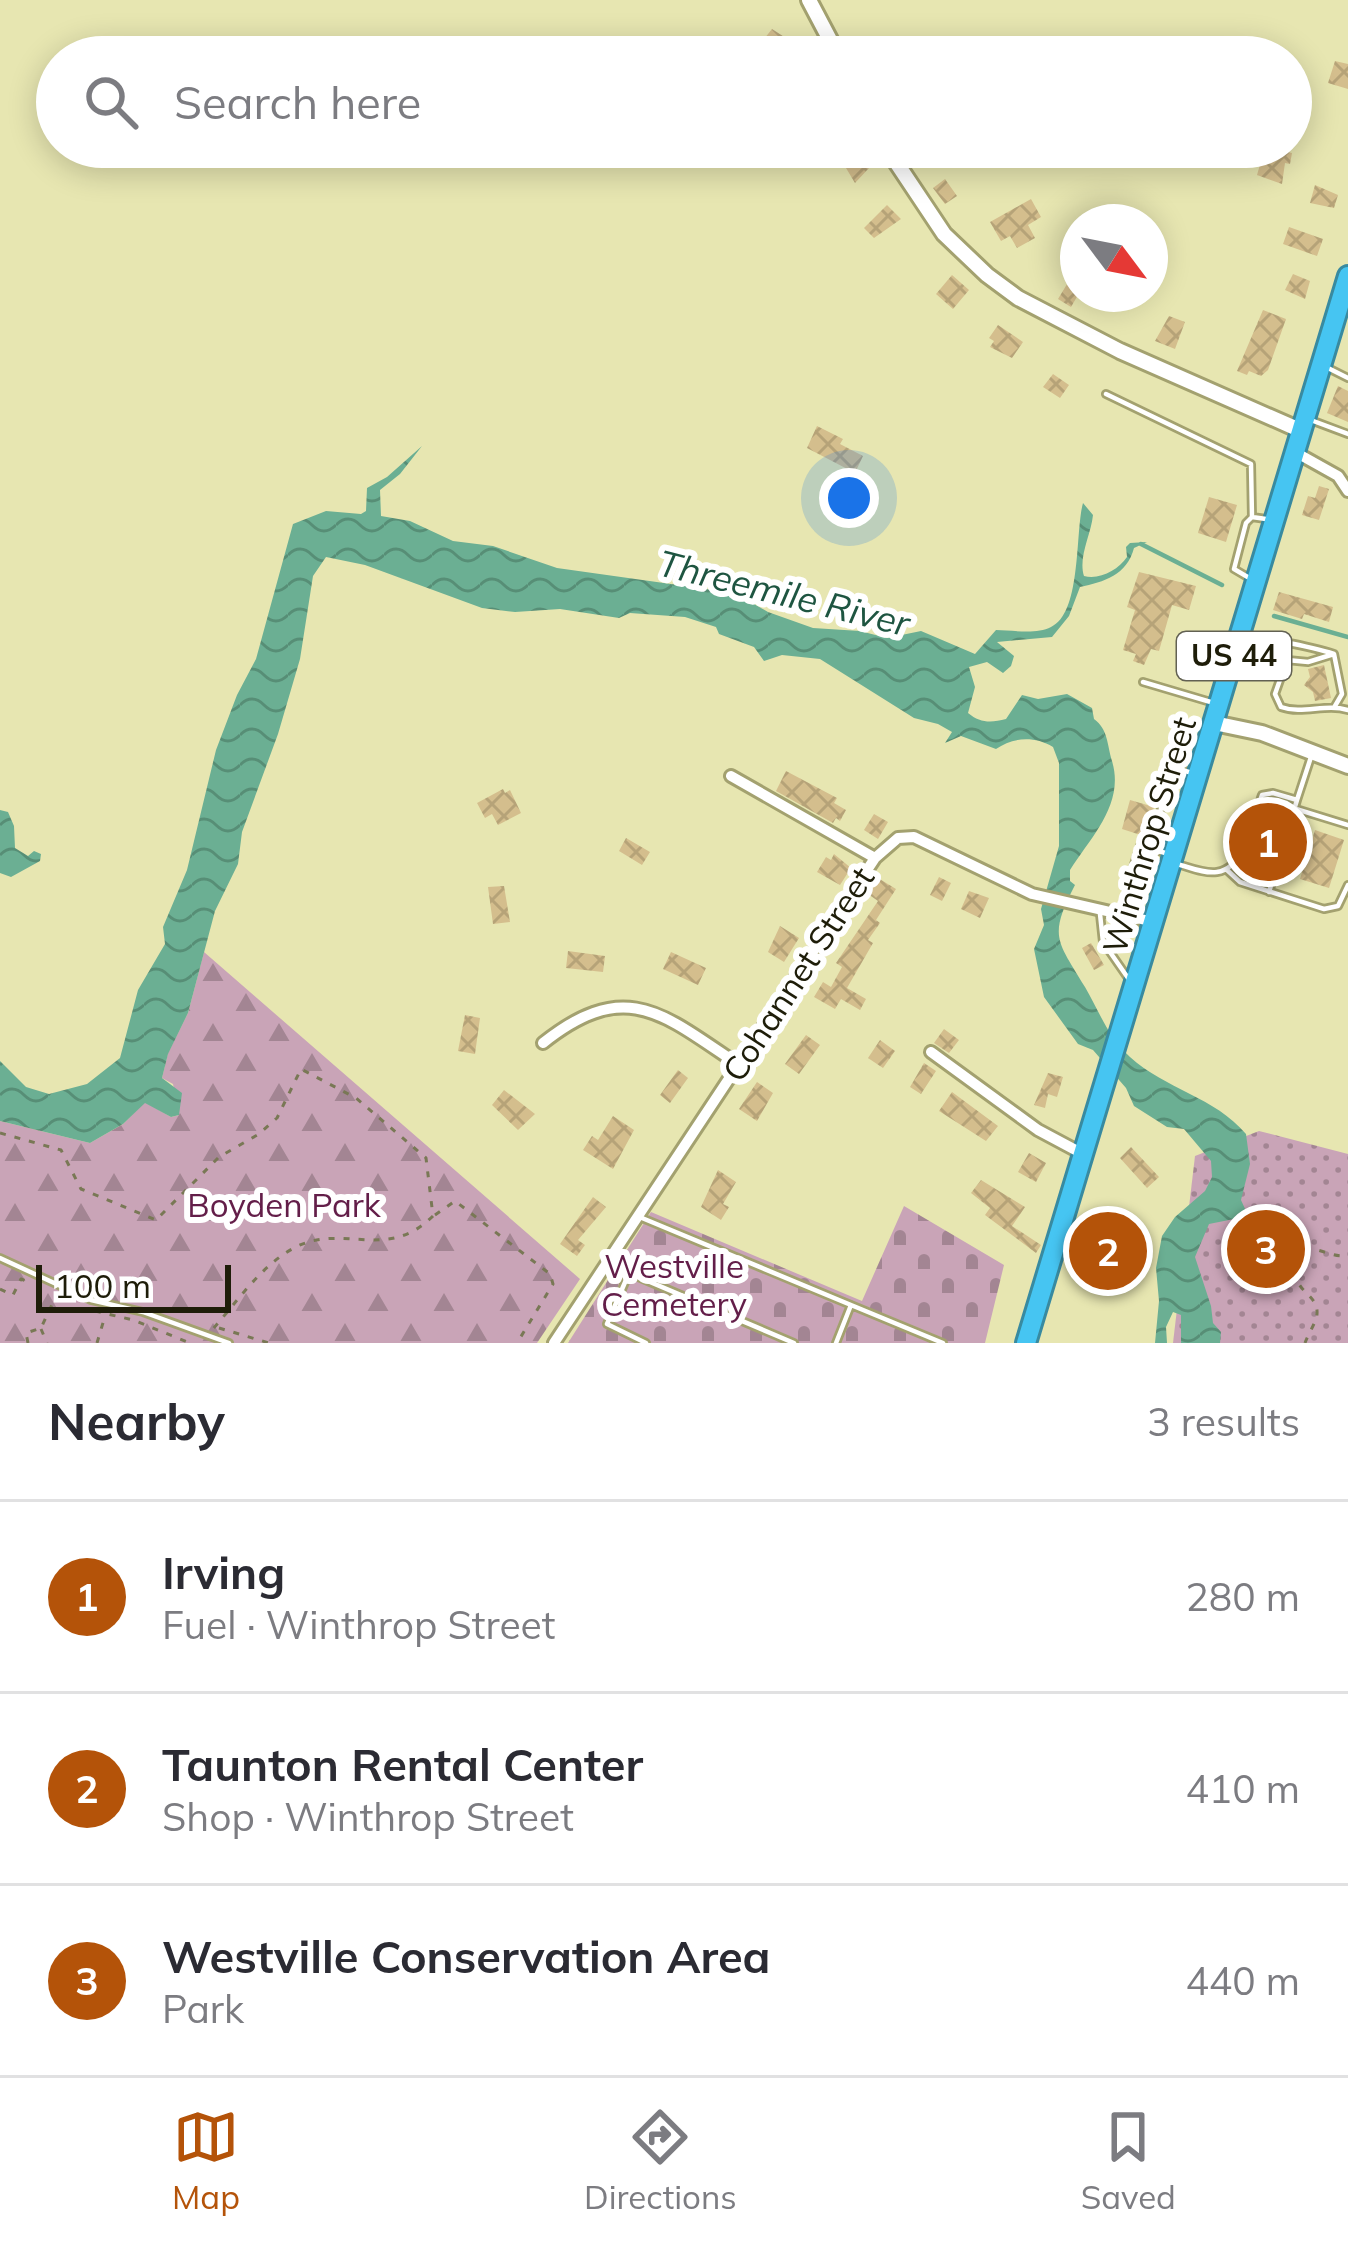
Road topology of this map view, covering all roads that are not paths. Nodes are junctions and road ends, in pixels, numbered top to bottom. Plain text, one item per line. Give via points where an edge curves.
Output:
1 (808, 0) edge
2 (827, 36) edge
3 (900, 168) edge
4 (1348, 275) edge
5 (1321, 365) junction
6 (1348, 378) edge
7 (1106, 394) dead end
8 (1304, 424) junction
9 (1348, 434) edge
10 (1295, 452) junction
11 (1348, 491) edge
12 (1252, 517) junction
13 (1274, 520) junction
14 (1256, 581) junction
15 (1241, 632) junction
16 (1277, 642) junction
17 (1334, 654) junction
18 (1287, 660) junction
19 (1143, 682) dead end
20 (1335, 706) junction
21 (1348, 710) edge
22 (1217, 714) junction
23 (1176, 741) dead end
24 (1312, 752) junction
25 (1169, 766) junction
26 (1348, 766) edge
27 (1198, 774) junction
28 (731, 776) dead end
29 (1297, 800) junction
30 (1294, 809) junction
31 (1348, 825) edge
32 (1152, 849) junction
33 (874, 858) junction
34 (1173, 859) junction
35 (1225, 869) junction
36 (1128, 884) dead end
37 (1348, 885) edge
38 (1269, 892) junction
39 (1094, 907) junction
40 (1154, 922) junction
41 (1134, 987) junction
42 (543, 1043) dead end
43 (931, 1052) dead end
44 (739, 1065) junction
45 (1083, 1154) junction
46 (636, 1215) junction
47 (0, 1258) edge
48 (605, 1263) junction
49 (629, 1274) junction
50 (851, 1305) junction
51 (229, 1343) edge
52 (554, 1343) edge
53 (646, 1343) edge
54 (794, 1343) edge
55 (836, 1343) edge
56 (943, 1343) edge
57 (1026, 1343) edge

1 - 2 street
3 - 8 street via 944,234 1018,298 1120,351
4 - 5 highway, Winthrop Street / US 44
5 - 6 lane
5 - 8 highway, Winthrop Street / US 44
7 - 12 lane via 1251,464
8 - 9 lane
8 - 10 highway, Winthrop Street / US 44
10 - 11 street via 1338,476
10 - 13 highway, Winthrop Street / US 44
12 - 13 lane
12 - 14 lane via 1234,569
13 - 14 highway, Winthrop Street / US 44
14 - 15 highway, Winthrop Street / US 44
15 - 16 lane
15 - 22 highway, Winthrop Street / US 44
16 - 17 lane
16 - 18 lane
17 - 18 lane
17 - 20 lane via 1342,694
18 - 20 lane via 1275,694 1281,706
19 - 22 lane
20 - 21 lane
22 - 24 street
22 - 27 highway, Winthrop Street / US 44
23 - 25 lane
24 - 26 street
24 - 29 lane
25 - 27 lane
25 - 32 lane
27 - 34 highway, Winthrop Street / US 44
28 - 33 street
29 - 30 lane
29 - 35 lane via 1262,795 1241,851
30 - 31 lane
30 - 38 lane
32 - 34 lane
32 - 36 lane via 1140,846
33 - 39 street, Cohannet Street via 898,838 914,837 1037,896
33 - 44 street, Cohannet Street
34 - 35 lane
34 - 40 highway, Winthrop Street / US 44
35 - 38 lane
37 - 38 lane via 1338,907 1324,909
39 - 40 street, Cohannet Street
39 - 41 lane via 1103,942
40 - 41 highway, Winthrop Street / US 44
41 - 45 highway, Winthrop Street / US 44
42 - 44 street via 576,1017 643,1009
43 - 45 street
44 - 46 street, Cohannet Street
45 - 57 highway, Winthrop Street / US 44
46 - 48 street, Cohannet Street
46 - 50 lane
47 - 51 lane via 91,1300
48 - 49 lane
48 - 52 street, Cohannet Street
49 - 53 lane via 607,1324
49 - 54 lane
50 - 55 lane
50 - 56 lane

